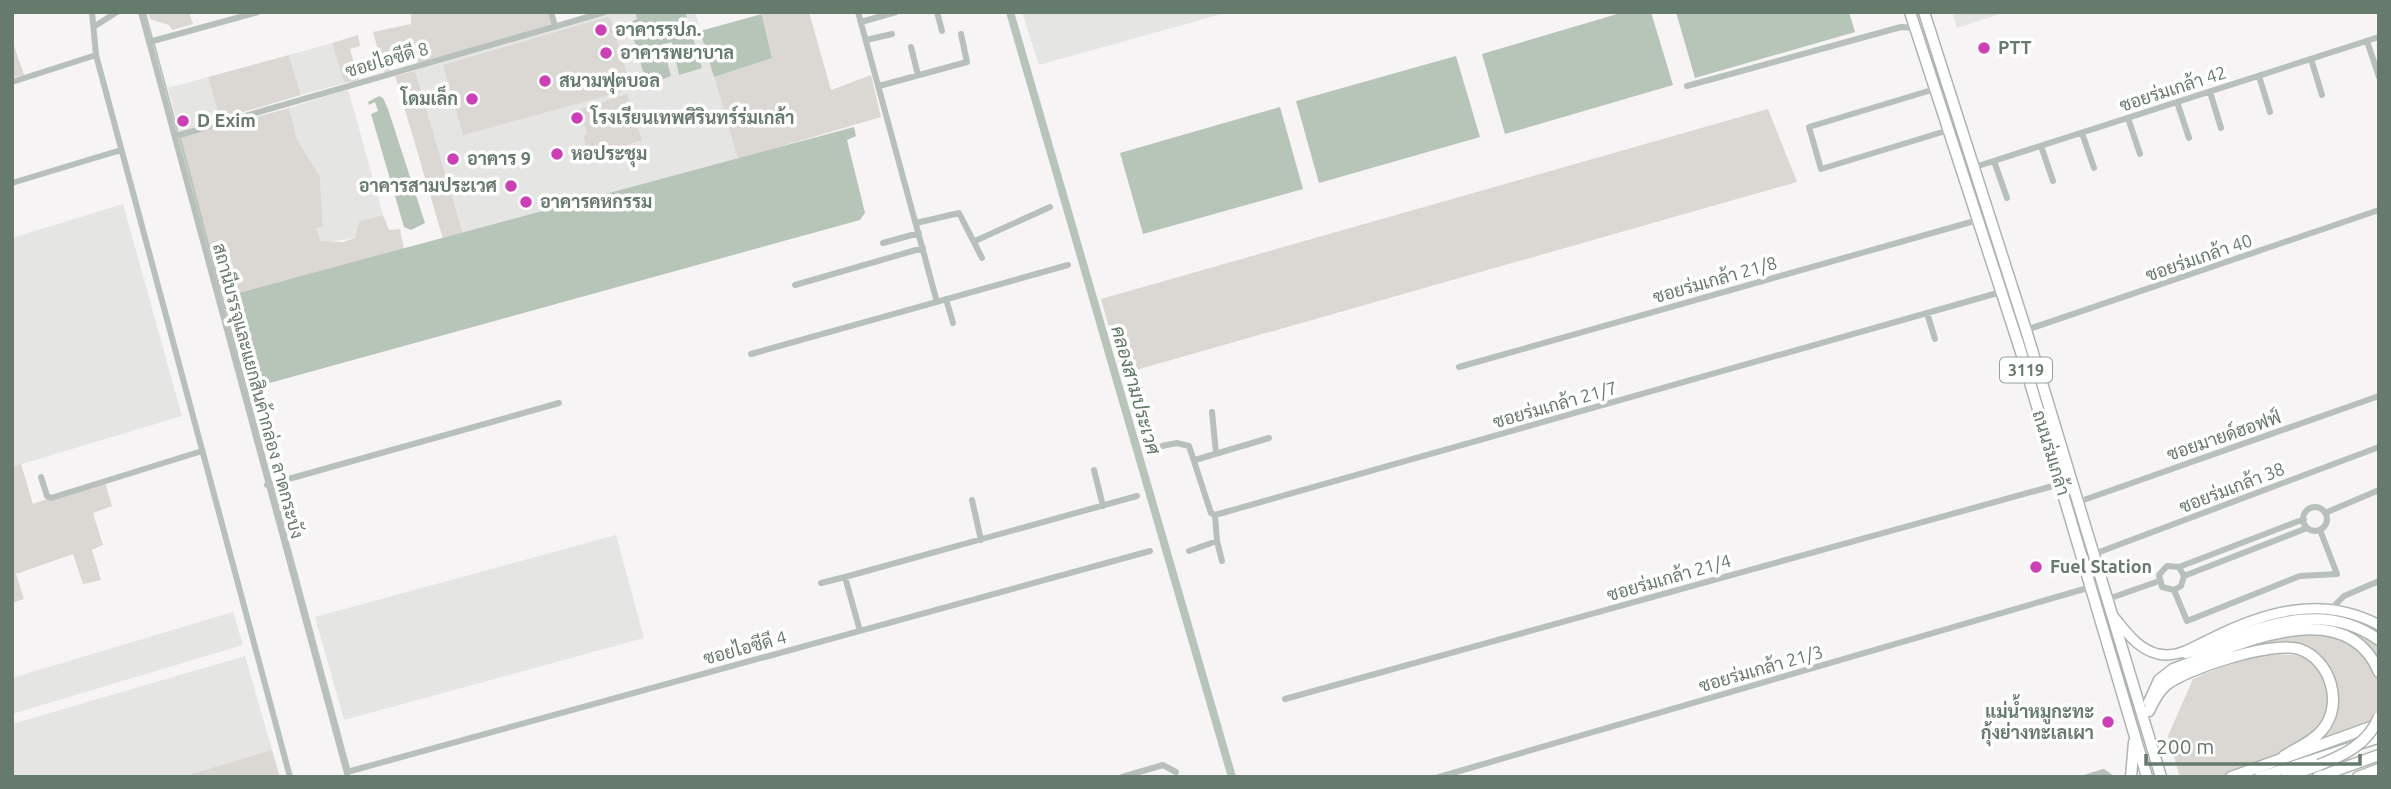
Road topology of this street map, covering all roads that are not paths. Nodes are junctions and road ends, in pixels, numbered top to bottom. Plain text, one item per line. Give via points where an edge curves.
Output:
1 (92, 12) edge
2 (117, 12) edge
3 (133, 12) edge
4 (258, 12) edge
5 (551, 12) edge
6 (605, 12) edge
7 (858, 12) edge
8 (897, 12) edge
9 (937, 12) edge
10 (1910, 12) edge
11 (1924, 12) edge
12 (141, 13) edge
13 (247, 14) edge
14 (861, 22) junction
15 (95, 26) junction
16 (555, 26) junction
17 (1915, 28) junction
18 (942, 31) dead end
19 (892, 34) dead end
20 (961, 34) dead end
21 (2379, 37) edge
22 (866, 40) junction
23 (2367, 41) junction
24 (152, 42) junction
25 (911, 47) dead end
26 (96, 55) junction
27 (2311, 59) junction
28 (918, 75) junction
29 (2259, 76) junction
30 (2379, 77) edge
31 (12, 82) edge
32 (879, 86) junction
33 (1687, 86) dead end
34 (1935, 89) junction
35 (2210, 92) junction
36 (2322, 95) dead end
37 (2177, 102) junction
38 (2270, 112) dead end
39 (2128, 118) junction
40 (2221, 128) dead end
41 (1949, 130) junction
42 (2082, 133) junction
43 (178, 135) junction
44 (2189, 138) dead end
45 (2041, 146) junction
46 (121, 150) junction
47 (2140, 154) dead end
48 (1994, 161) junction
49 (1975, 167) junction
50 (2094, 168) dead end
51 (2053, 181) dead end
52 (12, 183) edge
53 (2007, 198) dead end
54 (1050, 207) dead end
55 (2379, 210) edge
56 (1978, 220) junction
57 (916, 223) junction
58 (919, 233) junction
59 (975, 241) junction
60 (883, 243) dead end
61 (923, 248) junction
62 (982, 258) dead end
63 (1068, 265) dead end
64 (795, 285) dead end
65 (2001, 292) junction
66 (946, 299) junction
67 (937, 302) junction
68 (1927, 313) junction
69 (953, 323) dead end
70 (2026, 330) junction
71 (1934, 339) dead end
72 (751, 354) dead end
73 (1459, 367) dead end
74 (2379, 396) edge
75 (559, 403) dead end
76 (1212, 412) dead end
77 (1269, 438) dead end
78 (1163, 446) dead end
79 (2379, 447) edge
80 (202, 451) junction
81 (1216, 453) junction
82 (1195, 460) junction
83 (1094, 470) dead end
84 (41, 477) dead end
85 (2060, 484) junction
86 (267, 485) junction
87 (2379, 490) edge
88 (1137, 496) dead end
89 (972, 500) dead end
90 (2078, 502) junction
91 (1103, 506) junction
92 (2325, 513) junction
93 (1215, 515) junction
94 (2304, 519) junction
95 (2307, 528) junction
96 (2320, 530) junction
97 (981, 540) junction
98 (1217, 541) junction
99 (2241, 543) junction
100 (1150, 551) dead end
101 (1189, 551) dead end
102 (2245, 552) junction
103 (2094, 554) junction
104 (1222, 561) dead end
105 (2179, 567) junction
106 (2184, 576) junction
107 (845, 577) junction
108 (2379, 580) edge
109 (2159, 581) junction
110 (821, 583) dead end
111 (2091, 587) junction
112 (2174, 590) junction
113 (2108, 599) junction
114 (2332, 608) junction
115 (2113, 616) junction
116 (2379, 625) edge
117 (860, 631) junction
118 (2379, 640) edge
119 (2186, 653) junction
120 (2379, 672) edge
121 (1285, 699) dead end
122 (2149, 711) junction
123 (2379, 717) edge
124 (2379, 724) edge
125 (2134, 731) junction
126 (2379, 738) edge
127 (2152, 744) junction
128 (2379, 755) edge
129 (2284, 756) junction
130 (2379, 769) edge
131 (1176, 772) dead end
132 (347, 774) edge
133 (290, 777) edge
134 (1122, 777) edge
135 (1439, 777) edge
136 (2087, 777) edge
137 (2110, 777) edge
138 (2131, 777) edge
139 (2147, 777) edge
140 (2161, 777) edge
141 (2231, 777) edge
142 (2259, 777) edge
143 (2286, 777) edge
144 (2318, 777) edge
145 (2358, 777) edge

1 - 15 street
2 - 15 street
3 - 12 street
4 - 13 street
5 - 16 street
6 - 16 street, ซอยไอซีดี 8
7 - 14 street
8 - 14 street
9 - 18 street
10 - 17 main road, ถนนร่มเกล้า / 3119
11 - 49 main road, ถนนร่มเกล้า / 3119
12 - 24 street, สถานีบรรจุและแยกสินค้ากล่อง ลาดกระบัง
13 - 24 street
14 - 22 street
15 - 26 street
16 - 43 street, ซอยไอซีดี 8
17 - 33 street via 1901,27
17 - 34 main road, ถนนร่มเกล้า / 3119
19 - 22 street
20 - 28 street via 967,62
21 - 23 street, ซอยร่มเกล้า 42
22 - 32 street
23 - 27 street, ซอยร่มเกล้า 42
23 - 30 street
24 - 43 street, สถานีบรรจุและแยกสินค้ากล่อง ลาดกระบัง
25 - 28 street
26 - 31 street
26 - 46 street
27 - 29 street, ซอยร่มเกล้า 42
27 - 36 street
28 - 32 street
29 - 35 street, ซอยร่มเกล้า 42
29 - 38 street
32 - 57 street
34 - 41 main road, ถนนร่มเกล้า / 3119
34 - 41 street via 1809,127 1821,169
35 - 37 street, ซอยร่มเกล้า 42
35 - 40 street
37 - 39 street, ซอยร่มเกล้า 42
37 - 44 street
39 - 42 street, ซอยร่มเกล้า 42
39 - 47 street
41 - 56 main road, ถนนร่มเกล้า / 3119
42 - 45 street, ซอยร่มเกล้า 42
42 - 50 street
43 - 86 street, สถานีบรรจุและแยกสินค้ากล่อง ลาดกระบัง
45 - 48 street, ซอยร่มเกล้า 42
45 - 51 street
46 - 52 street
46 - 80 street
48 - 49 street, ซอยร่มเกล้า 42
48 - 53 street
49 - 70 main road, ถนนร่มเกล้า / 3119
54 - 59 street
55 - 70 street, ซอยร่มเกล้า 40
56 - 65 main road, ถนนร่มเกล้า / 3119
56 - 73 street, ซอยร่มเกล้า 21/8
57 - 58 street
57 - 59 street via 959,213
58 - 60 street
58 - 61 street
59 - 62 street
61 - 64 street
61 - 67 street
63 - 66 street
65 - 68 street, ซอยร่มเกล้า 21/7
65 - 85 main road, ถนนร่มเกล้า / 3119
66 - 67 street
66 - 69 street
67 - 72 street
68 - 71 street
68 - 93 street, ซอยร่มเกล้า 21/7
70 - 90 main road, ถนนร่มเกล้า / 3119
74 - 90 street, ซอยมายด์ฮอฟฟ์
75 - 86 street
76 - 81 street
77 - 81 street
78 - 82 street via 1185,444
79 - 103 street, ซอยร่มเกล้า 38
80 - 84 street via 51,498
80 - 133 street
81 - 82 street
82 - 93 street
83 - 91 street
85 - 111 main road, ถนนร่มเกล้า / 3119
85 - 121 street, ซอยร่มเกล้า 21/4
86 - 132 street, สถานีบรรจุและแยกสินค้ากล่อง ลาดกระบัง
87 - 92 street
88 - 91 street
89 - 97 street
90 - 103 main road, ถนนร่มเกล้า / 3119
91 - 97 street
92 - 94 street via 2311,509
92 - 96 street via 2326,523
93 - 98 street
94 - 95 street
94 - 99 street
95 - 96 street
95 - 102 street
96 - 112 street via 2337,574 2300,576 2187,621
97 - 107 street
98 - 101 street
98 - 104 street
99 - 102 street
99 - 105 street
100 - 117 street, ซอยไอซีดี 4
102 - 106 street
103 - 113 main road, ถนนร่มเกล้า / 3119
105 - 106 street
105 - 109 street via 2163,568
106 - 112 street
107 - 110 street
107 - 117 street
108 - 114 street via 2344,596
109 - 112 street
109 - 113 street
111 - 125 main road, ถนนร่มเกล้า / 3119
111 - 135 street, ซอยร่มเกล้า 21/3
113 - 115 main road, ถนนร่มเกล้า / 3119
114 - 116 main road
114 - 119 main road via 2277,612 2215,636
115 - 119 main road via 2150,652
115 - 127 main road, ถนนร่มเกล้า / 3119
117 - 132 street, ซอยไอซีดี 4
118 - 119 main road via 2346,623 2305,618 2263,626
120 - 122 main road via 2364,649 2332,632 2297,628 2165,674 2154,687
122 - 127 main road
122 - 129 main road via 2161,690 2176,679 2267,648 2288,647 2307,653 2323,668 2333,699 2328,721 2317,735
123 - 143 main road, bridge via 2364,740 2346,753
124 - 129 main road
125 - 138 main road
125 - 139 main road, ถนนร่มเกล้า / 3119
126 - 142 main road
127 - 140 main road, ถนนร่มเกล้า / 3119
128 - 144 main road
129 - 141 main road
130 - 145 main road
131 - 134 street via 1163,765
136 - 137 street via 2103,772

